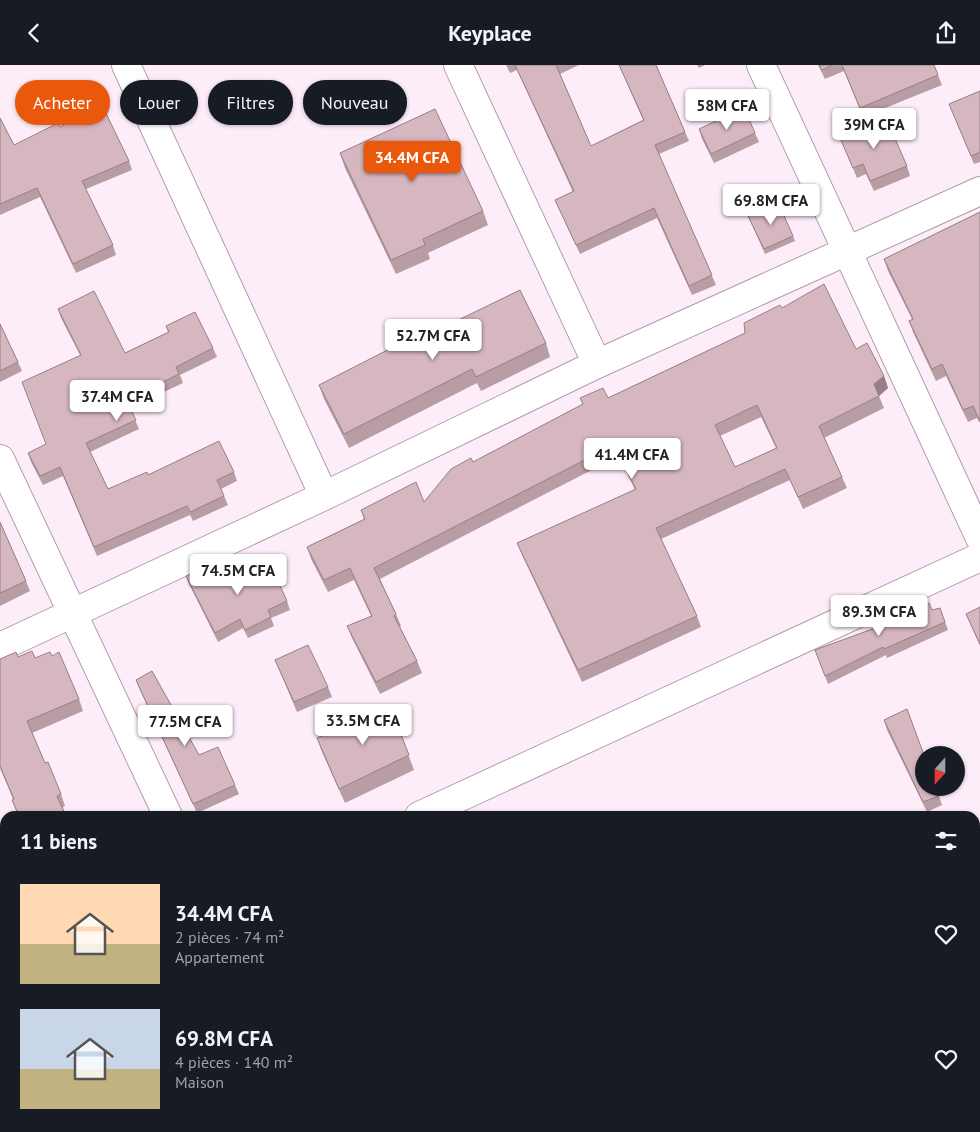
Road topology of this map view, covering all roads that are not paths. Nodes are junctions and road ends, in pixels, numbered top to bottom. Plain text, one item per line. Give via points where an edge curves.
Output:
1 (126, 65) edge
2 (458, 65) edge
3 (761, 65) edge
4 (980, 191) edge
5 (847, 250) junction
6 (597, 364) junction
7 (0, 459) edge
8 (324, 496) junction
9 (980, 538) edge
10 (980, 557) edge
11 (71, 614) junction
12 (0, 647) edge
13 (166, 811) edge
14 (430, 811) edge

1 - 8 street
2 - 6 street
3 - 5 street
4 - 5 street
5 - 6 street
5 - 9 street
6 - 8 street
7 - 11 street
8 - 11 street
10 - 14 street
11 - 12 street
11 - 13 street

